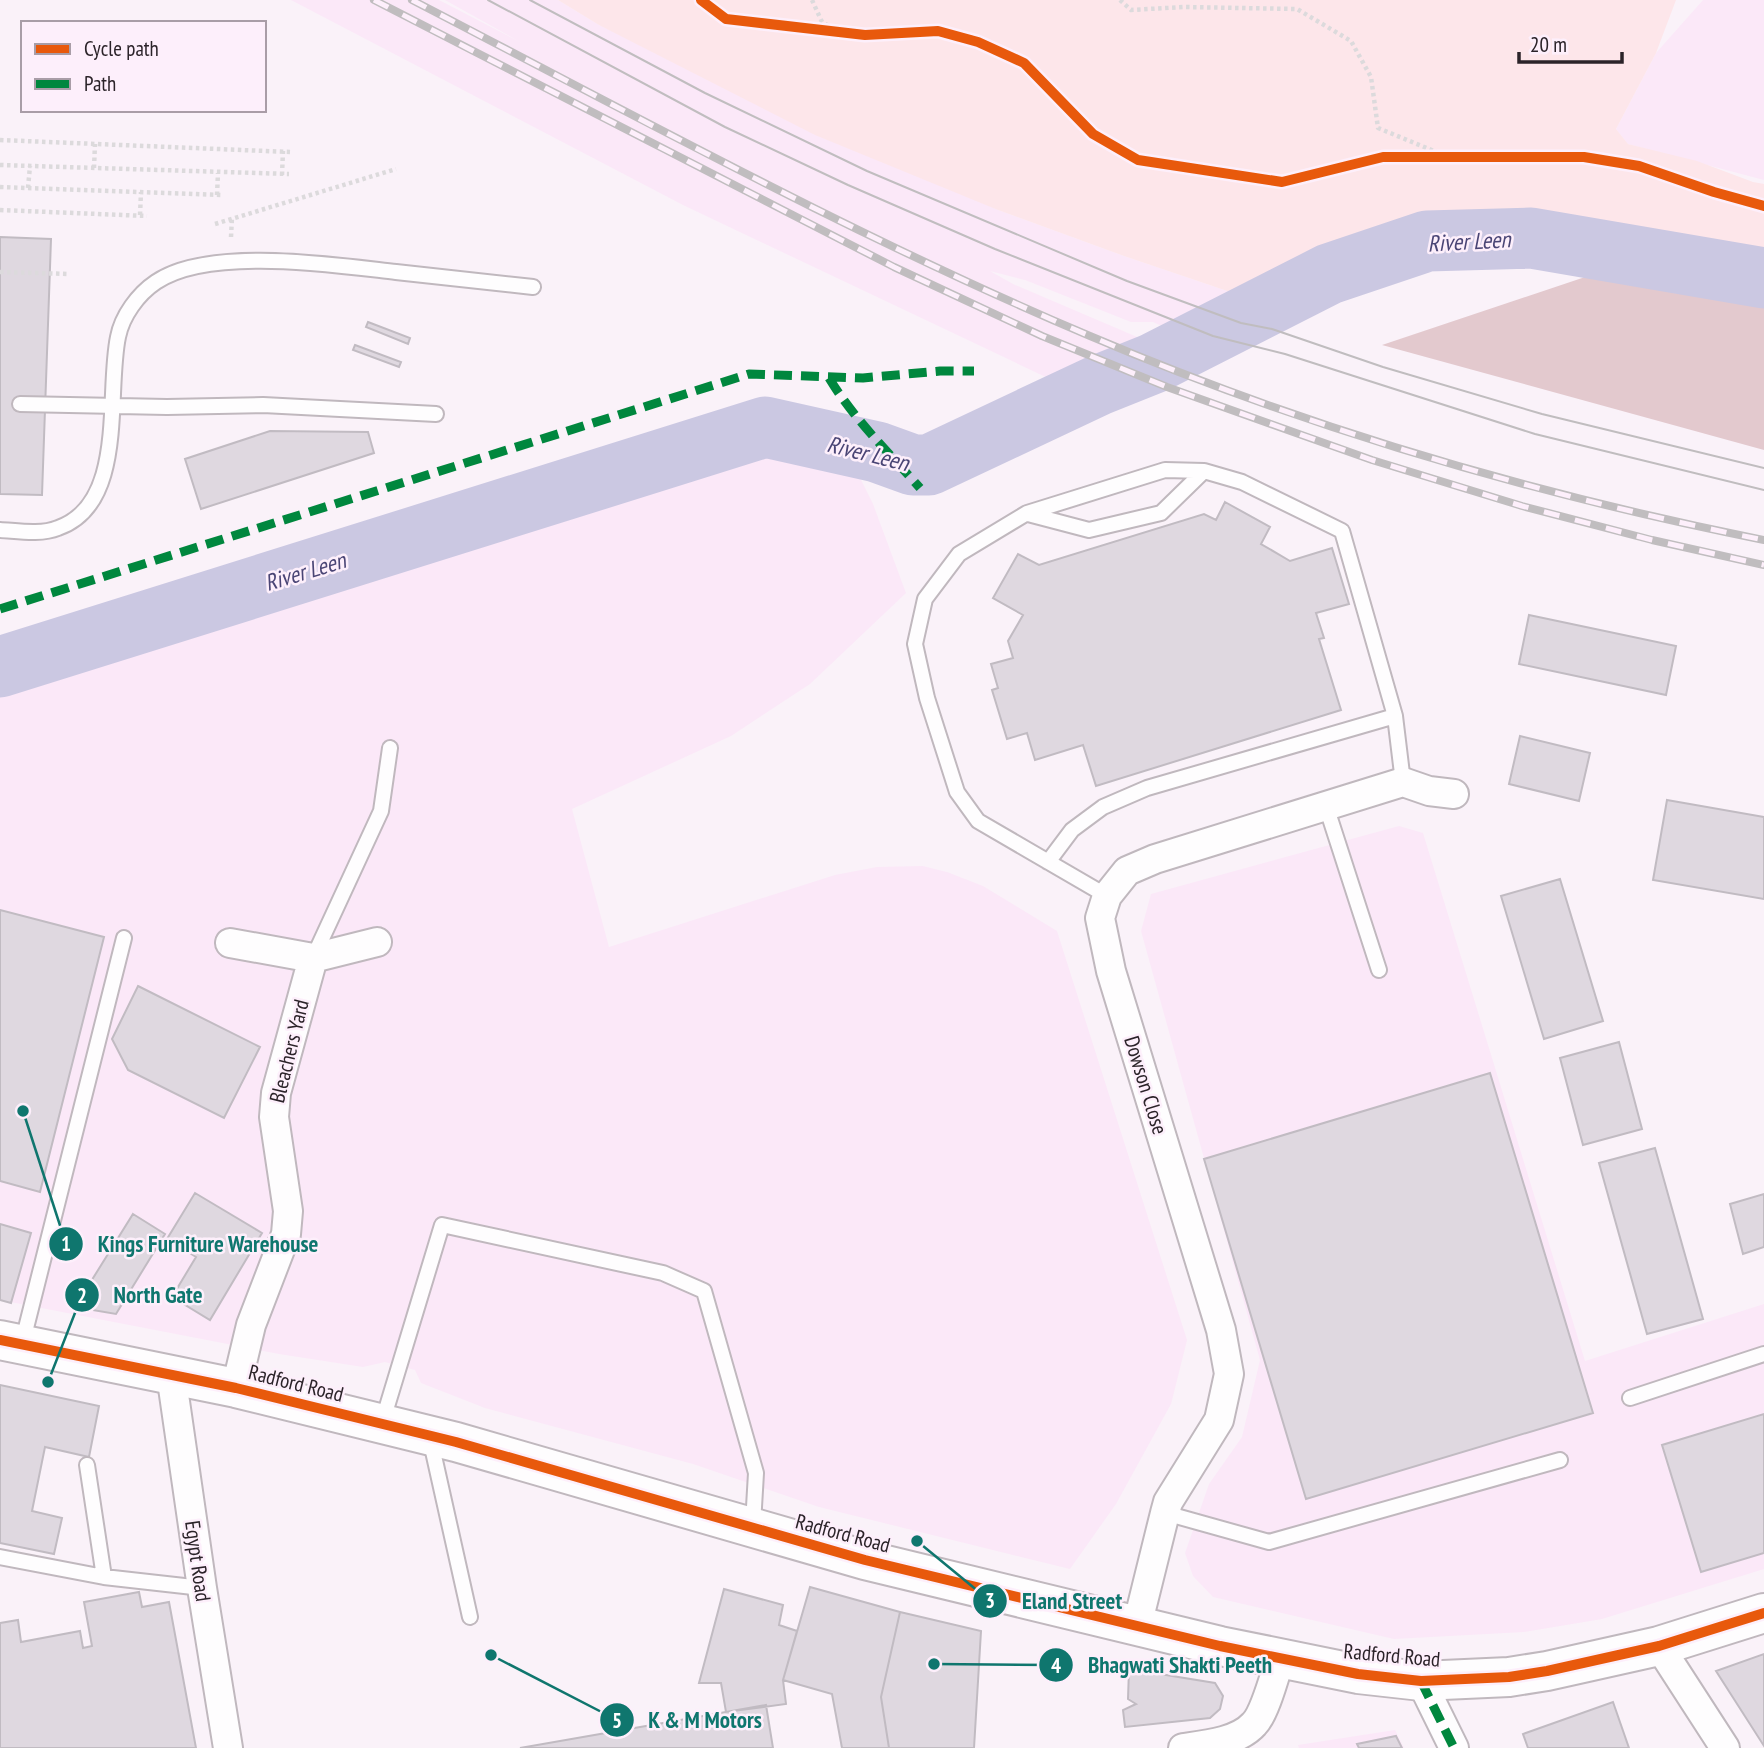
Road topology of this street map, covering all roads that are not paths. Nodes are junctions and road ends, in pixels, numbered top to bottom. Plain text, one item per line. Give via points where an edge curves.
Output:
1 (533, 288) dead end
2 (20, 404) dead end
3 (112, 406) junction
4 (436, 414) dead end
5 (1204, 471) junction
6 (1027, 513) junction
7 (0, 530) edge
8 (1395, 716) junction
9 (390, 748) dead end
10 (1403, 782) junction
11 (1454, 794) dead end
12 (1326, 806) junction
13 (1048, 862) junction
14 (1107, 896) junction
15 (124, 939) dead end
16 (377, 942) dead end
17 (230, 943) dead end
18 (313, 958) junction
19 (1378, 970) dead end
20 (11, 1342) edge
21 (1764, 1354) edge
22 (172, 1374) junction
23 (236, 1388) junction
24 (1630, 1398) dead end
25 (382, 1424) junction
26 (430, 1436) junction
27 (1560, 1460) dead end
28 (87, 1465) dead end
29 (1165, 1513) junction
30 (753, 1528) junction
31 (0, 1557) edge
32 (104, 1577) junction
33 (202, 1588) junction
34 (1764, 1613) edge
35 (470, 1617) dead end
36 (1137, 1626) junction
37 (1659, 1646) junction
38 (1280, 1659) junction
39 (1421, 1681) junction
40 (228, 1748) edge
41 (1183, 1748) edge
42 (1454, 1748) edge
43 (1725, 1748) edge

1 - 3 lane via 286,261 200,265 157,280 128,311 118,337
2 - 3 lane
3 - 4 lane via 263,405
3 - 7 lane via 109,451 97,493 82,515 56,529
5 - 6 lane via 1166,470
5 - 6 lane via 1161,513 1089,530
5 - 8 lane via 1241,482 1342,531
6 - 13 lane via 959,554 925,599 915,645 957,792 978,821
8 - 10 lane
8 - 13 lane via 1147,788 1103,807 1072,830
9 - 18 lane via 381,811
10 - 11 street
10 - 12 street
12 - 14 street via 1127,870
12 - 19 lane
13 - 14 lane
14 - 29 street, Dowson Close via 1100,918 1111,971 1221,1330 1228,1374 1219,1420
15 - 20 lane
16 - 18 street
17 - 18 street
18 - 23 street, Bleachers Yard via 276,1093 274,1117 288,1211 286,1234 251,1325
20 - 22 street, Radford Road
21 - 24 lane
22 - 23 street, Radford Road
22 - 33 street, Egypt Road
23 - 25 street, Radford Road
25 - 26 street, Radford Road
25 - 30 lane via 442,1225 663,1273 704,1291 757,1473
26 - 30 street, Radford Road
26 - 35 lane
27 - 29 lane via 1269,1542
28 - 32 lane
29 - 36 street, Dowson Close
30 - 36 street, Radford Road via 864,1560
31 - 32 lane
32 - 33 lane
33 - 40 street, Egypt Road
34 - 37 street, Radford Road
36 - 38 street, Radford Road
37 - 39 street, Radford Road via 1535,1673
37 - 43 street
38 - 39 street, Radford Road
38 - 41 street via 1254,1724 1231,1738
39 - 42 street

